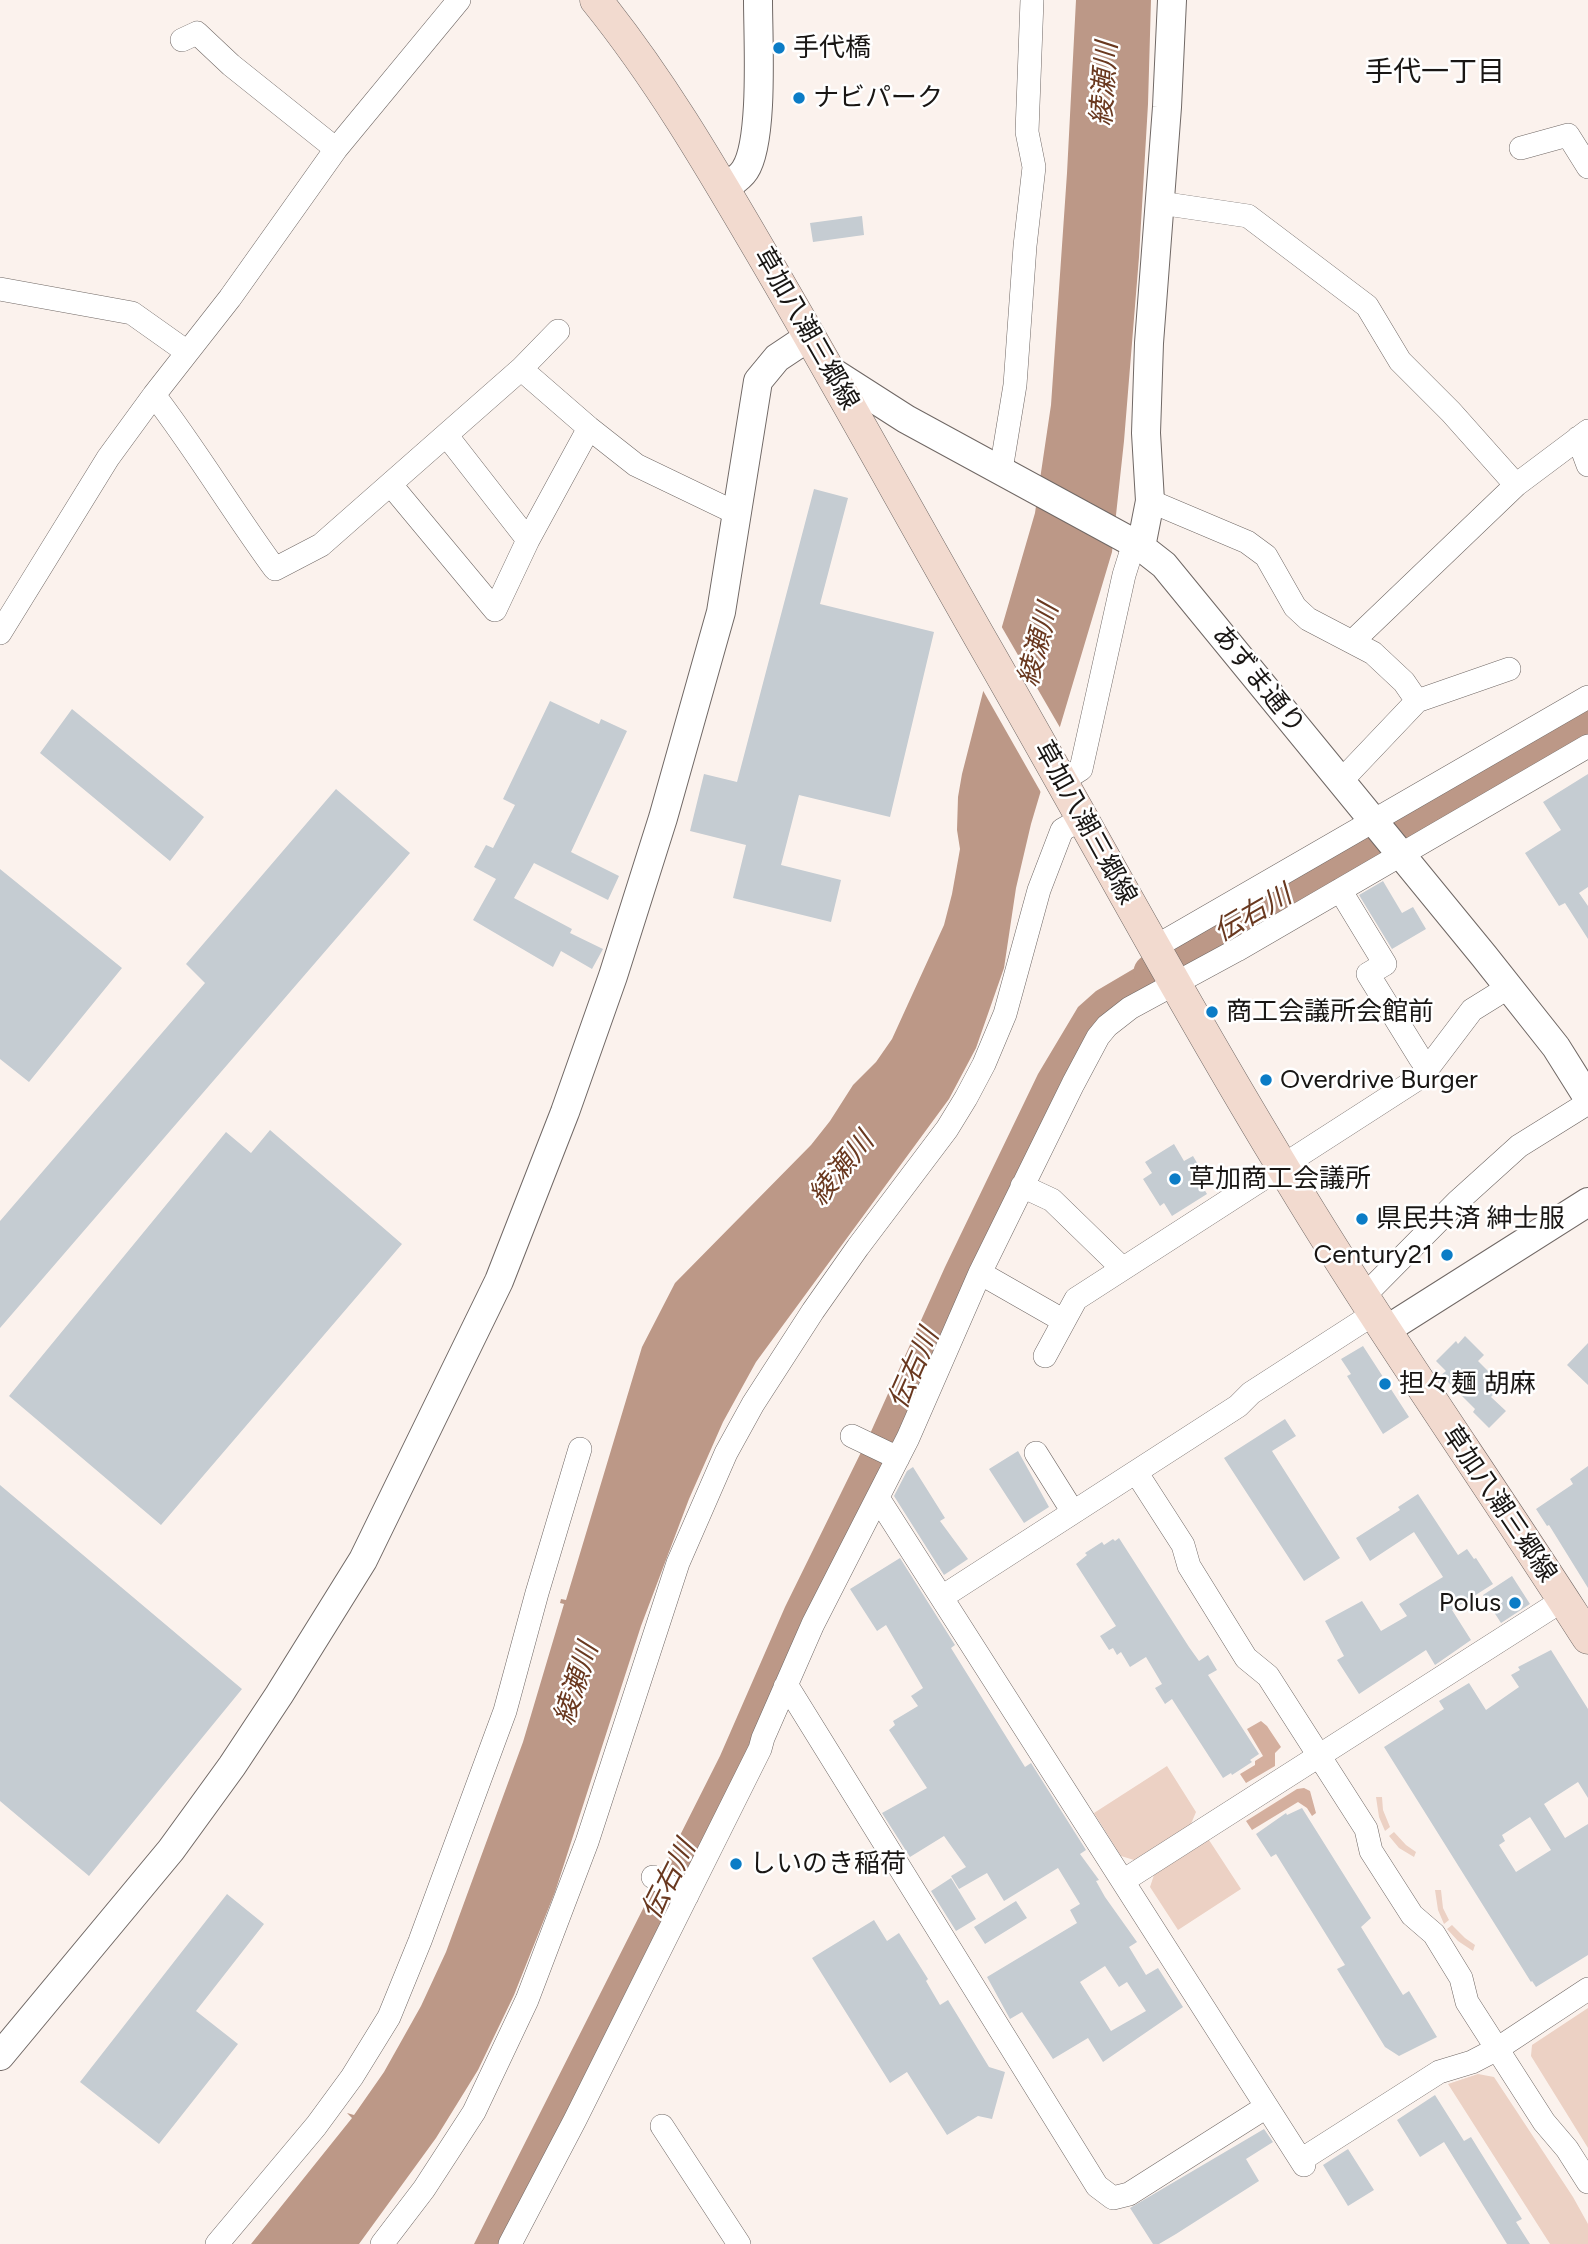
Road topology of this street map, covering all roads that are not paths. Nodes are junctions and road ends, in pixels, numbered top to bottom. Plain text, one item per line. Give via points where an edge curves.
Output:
1 (460, 0) edge
2 (596, 0) edge
3 (758, 0) edge
4 (1032, 0) edge
5 (1172, 0) edge
6 (182, 40) dead end
7 (1521, 148) dead end
8 (336, 149) junction
9 (1588, 167) edge
10 (724, 188) junction
11 (1160, 203) junction
12 (0, 289) edge
13 (558, 331) dead end
14 (810, 337) junction
15 (187, 352) junction
16 (522, 369) junction
17 (831, 371) junction
18 (154, 395) junction
19 (589, 428) junction
20 (1583, 435) edge
21 (447, 436) junction
22 (1588, 465) edge
23 (1010, 475) junction
24 (391, 485) junction
25 (1516, 485) junction
26 (1150, 501) junction
27 (738, 514) junction
28 (528, 540) junction
29 (1130, 541) junction
30 (0, 633) edge
31 (1352, 642) junction
32 (1509, 669) dead end
33 (1588, 697) edge
34 (1417, 701) junction
35 (1588, 746) edge
36 (1341, 782) junction
37 (1065, 785) junction
38 (1083, 818) junction
39 (1375, 824) junction
40 (1398, 852) junction
41 (1340, 890) junction
42 (1166, 965) junction
43 (1509, 987) junction
44 (1428, 1069) junction
45 (1588, 1101) edge
46 (1282, 1166) junction
47 (1022, 1185) junction
48 (1588, 1202) edge
49 (1122, 1268) junction
50 (980, 1273) junction
51 (1375, 1313) junction
52 (1064, 1321) junction
53 (1045, 1356) dead end
54 (857, 1438) dead end
55 (580, 1449) dead end
56 (1036, 1453) dead end
57 (895, 1457) junction
58 (1136, 1472) junction
59 (878, 1498) junction
60 (1073, 1512) junction
61 (942, 1597) junction
62 (1563, 1600) junction
63 (1588, 1638) edge
64 (785, 1686) junction
65 (1318, 1756) junction
66 (653, 1877) dead end
67 (1123, 1881) junction
68 (687, 1896) junction
69 (1588, 1989) edge
70 (1497, 2049) junction
71 (0, 2056) edge
72 (1266, 2107) junction
73 (662, 2126) dead end
74 (1588, 2182) edge
75 (218, 2244) edge
76 (382, 2244) edge
77 (510, 2244) edge
78 (739, 2244) edge

1 - 8 street
2 - 10 main road, 草加八潮三郷線 via 678,112
3 - 10 street via 757,124 752,154 744,171
4 - 23 street via 1027,132 1034,167
5 - 11 street
6 - 8 street via 197,33
7 - 9 street via 1567,135
8 - 15 street
10 - 14 main road, 草加八潮三郷線
11 - 25 street via 1248,216 1367,306 1400,361
11 - 26 street via 1149,343 1146,433
12 - 15 street via 132,313
13 - 16 street
14 - 17 main road, 草加八潮三郷線
14 - 27 street via 777,358 758,382
15 - 18 street
16 - 19 street
16 - 21 street
17 - 23 street, あずま通り via 906,419
17 - 37 main road, 草加八潮三郷線
18 - 24 street via 275,569 321,545
18 - 30 street via 108,458
19 - 27 street via 636,465
19 - 28 street
20 - 22 street
20 - 25 street
21 - 24 street
21 - 28 street
23 - 29 street, あずま通り
24 - 28 street via 495,610
25 - 31 street
26 - 29 street
26 - 31 street via 1247,542 1266,556 1295,607
27 - 71 street via 721,612 663,818 565,1112 499,1281 363,1560 232,1766 171,1850
29 - 36 street, あずま通り via 1174,575
29 - 37 street via 1081,769
31 - 34 street via 1373,653
32 - 34 street
33 - 39 street
34 - 36 street
35 - 40 street
36 - 39 street, あずま通り
37 - 38 main road, 草加八潮三郷線
38 - 42 main road, 草加八潮三郷線
38 - 76 street via 1062,830 1039,890 1005,1014 966,1098 813,1311 726,1454 678,1563 587,1842 527,2000 474,2112
39 - 40 street, あずま通り
39 - 42 street
40 - 41 street
40 - 43 street, あずま通り
41 - 42 street via 1237,950
41 - 44 street via 1385,964 1368,974
42 - 46 main road, 草加八潮三郷線
42 - 47 street via 1098,1037
43 - 44 street via 1472,1010
43 - 45 street, あずま通り via 1556,1047
44 - 46 street
45 - 51 street via 1519,1146 1457,1202
46 - 49 street
46 - 51 main road, 草加八潮三郷線
47 - 49 street via 1052,1200
47 - 50 street
48 - 51 street
49 - 52 street via 1076,1299
50 - 52 street
50 - 57 street
51 - 58 street
51 - 62 main road, 草加八潮三郷線
52 - 53 street
54 - 57 street
55 - 75 street via 496,1736 389,2017 316,2126
56 - 60 street
57 - 59 street
58 - 60 street
58 - 65 street via 1246,1658 1268,1676
59 - 61 street
59 - 64 street
60 - 61 street
61 - 67 street
62 - 63 main road, 草加八潮三郷線
62 - 65 street
64 - 68 street via 760,1749
64 - 72 street via 1097,2186 1113,2198 1129,2194
65 - 67 street
65 - 70 street via 1366,1829 1371,1851 1412,1915 1434,1934 1461,1978 1467,2002
66 - 68 street
67 - 72 street
68 - 77 street
69 - 70 street
70 - 72 street via 1438,2072 1302,2162
70 - 74 street
73 - 78 street

